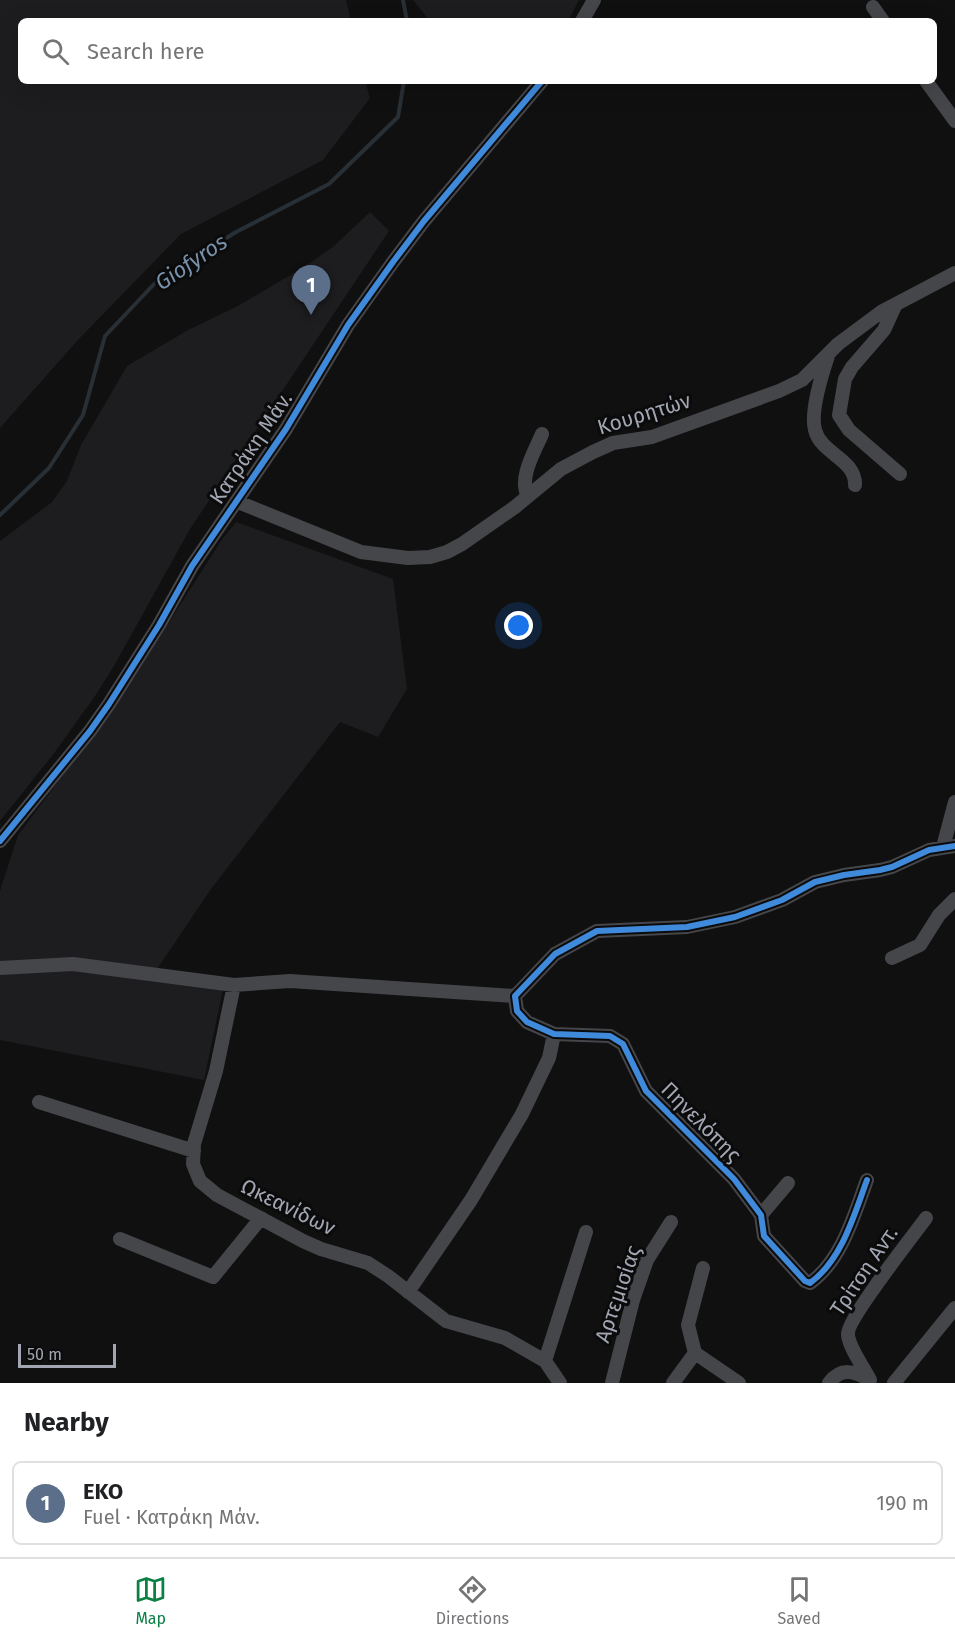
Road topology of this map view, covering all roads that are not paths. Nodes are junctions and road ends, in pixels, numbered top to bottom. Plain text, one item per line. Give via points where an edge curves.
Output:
1 (594, 0) edge
2 (873, 7) dead end
3 (584, 18) edge
4 (881, 18) edge
5 (539, 84) edge
6 (928, 84) edge
7 (955, 121) edge
8 (955, 273) edge
9 (895, 306) junction
10 (830, 351) junction
11 (542, 434) dead end
12 (900, 474) dead end
13 (855, 485) dead end
14 (528, 496) junction
15 (238, 502) junction
16 (955, 802) edge
17 (0, 841) edge
18 (949, 847) edge
19 (955, 899) edge
20 (892, 958) dead end
21 (0, 968) edge
22 (234, 986) junction
23 (515, 996) junction
24 (554, 1034) junction
25 (39, 1102) dead end
26 (194, 1151) junction
27 (867, 1180) dead end
28 (788, 1183) dead end
29 (761, 1215) junction
30 (261, 1218) junction
31 (926, 1218) dead end
32 (671, 1222) dead end
33 (586, 1232) dead end
34 (120, 1239) dead end
35 (703, 1268) dead end
36 (408, 1292) junction
37 (955, 1308) edge
38 (695, 1353) junction
39 (545, 1361) junction
40 (872, 1381) edge
41 (560, 1383) edge
42 (612, 1383) edge
43 (673, 1383) edge
44 (739, 1383) edge
45 (829, 1383) edge
46 (894, 1383) edge

1 - 3 street
2 - 4 street
5 - 15 street, Κατράκη Μάν. via 393,262 348,325
6 - 7 street
8 - 9 street, Κουρητών
9 - 10 street, Κουρητών via 881,312
9 - 12 street via 884,330 845,380 839,415 849,430
10 - 13 street via 820,384 814,428 821,443 851,469
10 - 14 street, Κουρητών via 806,376 779,391 652,437 607,445 561,469
11 - 14 street via 526,475
14 - 15 street, Κουρητών via 455,548 415,559 361,552
15 - 17 street, Κατράκη Μάν. via 192,566 103,713
16 - 18 street
18 - 23 street via 929,849 891,867 815,882 762,909 735,917 679,928 597,932 555,954
19 - 20 street via 939,915 920,945
21 - 22 street via 73,964
22 - 23 street via 290,981
22 - 26 street, Ωκεανίδων
23 - 24 street, Πηνελόπης via 517,1011 526,1023
24 - 29 street, Πηνελόπης via 610,1036 623,1044 646,1091 734,1179
24 - 36 street via 549,1058 522,1114 471,1200
25 - 26 street
26 - 30 street, Ωκεανίδων via 193,1164 200,1181 217,1195
27 - 29 street, Πηνελόπης via 847,1234 823,1272 810,1283 764,1236
28 - 29 street
30 - 34 street via 213,1277
30 - 36 street, Ωκεανίδων via 321,1249 368,1263
31 - 40 street, Τρίτση Αντ. via 847,1331 848,1341
32 - 42 street, Αρτεμισίας via 647,1260
33 - 39 street
35 - 38 street via 688,1325
36 - 39 street, Ωκεανίδων via 446,1321 506,1338
37 - 46 street
38 - 43 street
38 - 44 street
39 - 41 street, Ωκεανίδων
40 - 45 street via 845,1371

